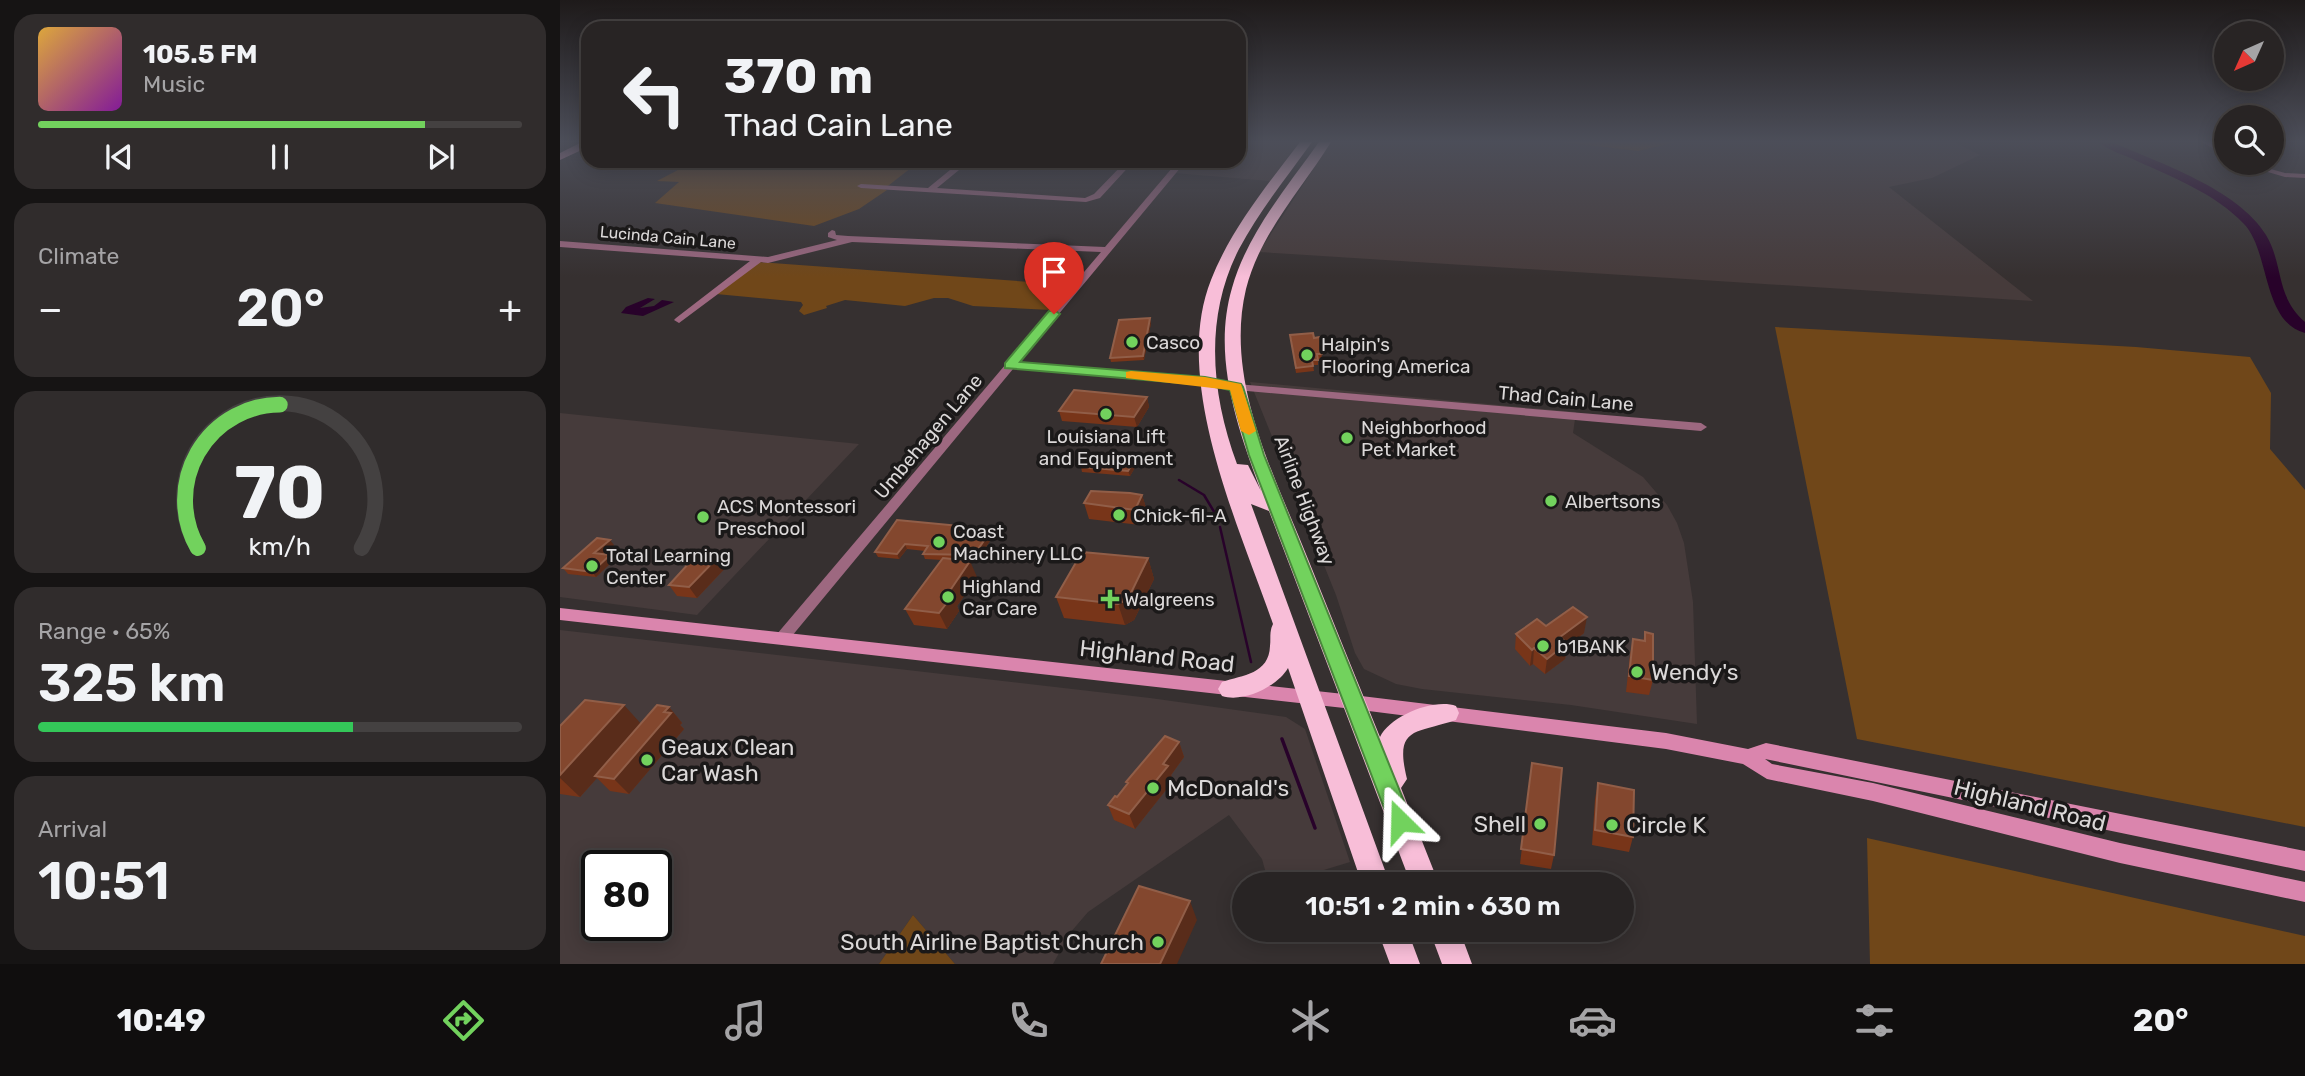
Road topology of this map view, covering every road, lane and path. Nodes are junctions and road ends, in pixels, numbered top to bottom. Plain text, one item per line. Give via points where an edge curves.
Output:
1 (878, 187) edge
2 (934, 187) edge
3 (1105, 187) edge
4 (1160, 187) edge
5 (1274, 187) edge
6 (1293, 187) edge
7 (930, 190) junction
8 (1082, 200) joint
9 (832, 233) dead end
10 (852, 239) junction
11 (560, 244) edge
12 (1108, 250) junction
13 (758, 260) junction
14 (679, 320) dead end
15 (1010, 366) junction
16 (1205, 381) junction
17 (1236, 387) junction
18 (1210, 405) junction
19 (1701, 428) dead end
20 (1276, 505) junction
21 (1279, 605) junction
22 (560, 614) edge
23 (782, 638) junction
24 (1230, 689) junction
25 (1312, 698) junction
26 (1353, 702) junction
27 (1447, 713) junction
28 (1748, 757) junction
29 (1400, 821) junction
30 (2305, 861) edge
31 (1372, 872) edge
32 (1420, 872) edge
33 (2305, 892) edge
34 (1397, 942) edge
35 (1449, 942) edge
36 (1405, 964) edge
37 (1457, 964) edge

1 - 7 street
2 - 7 street
3 - 8 street via 1097,196
4 - 12 street, Umbehagen Lane
5 - 16 highway via 1237,238 1210,298
6 - 17 highway, Airline Highway via 1258,240 1236,292 1231,343
7 - 8 street
9 - 10 street via 832,237
10 - 12 street
10 - 13 street
11 - 13 street, Lucinda Cain Lane
12 - 15 street, Umbehagen Lane
13 - 14 street, Lucinda Cain Lane
15 - 16 street, Thad Cain Lane
15 - 23 street, Umbehagen Lane
16 - 17 street, Thad Cain Lane
16 - 18 highway
17 - 19 street, Thad Cain Lane
17 - 20 highway, Airline Highway
18 - 20 highway via 1256,500
18 - 21 highway
20 - 26 highway, Airline Highway
21 - 24 highway via 1280,664 1266,678
21 - 25 highway
22 - 23 main road, Highland Road
23 - 24 main road, Highland Road
24 - 25 main road, Highland Road
25 - 26 main road, Highland Road
25 - 31 highway
26 - 27 main road, Highland Road
26 - 29 highway, Airline Highway
27 - 28 main road, Highland Road
27 - 29 highway via 1406,725 1391,739 1389,760
28 - 30 main road, Highland Road via 1766,751
28 - 33 main road, Highland Road via 1767,771
29 - 32 highway, Airline Highway
34 - 36 highway
35 - 37 highway

